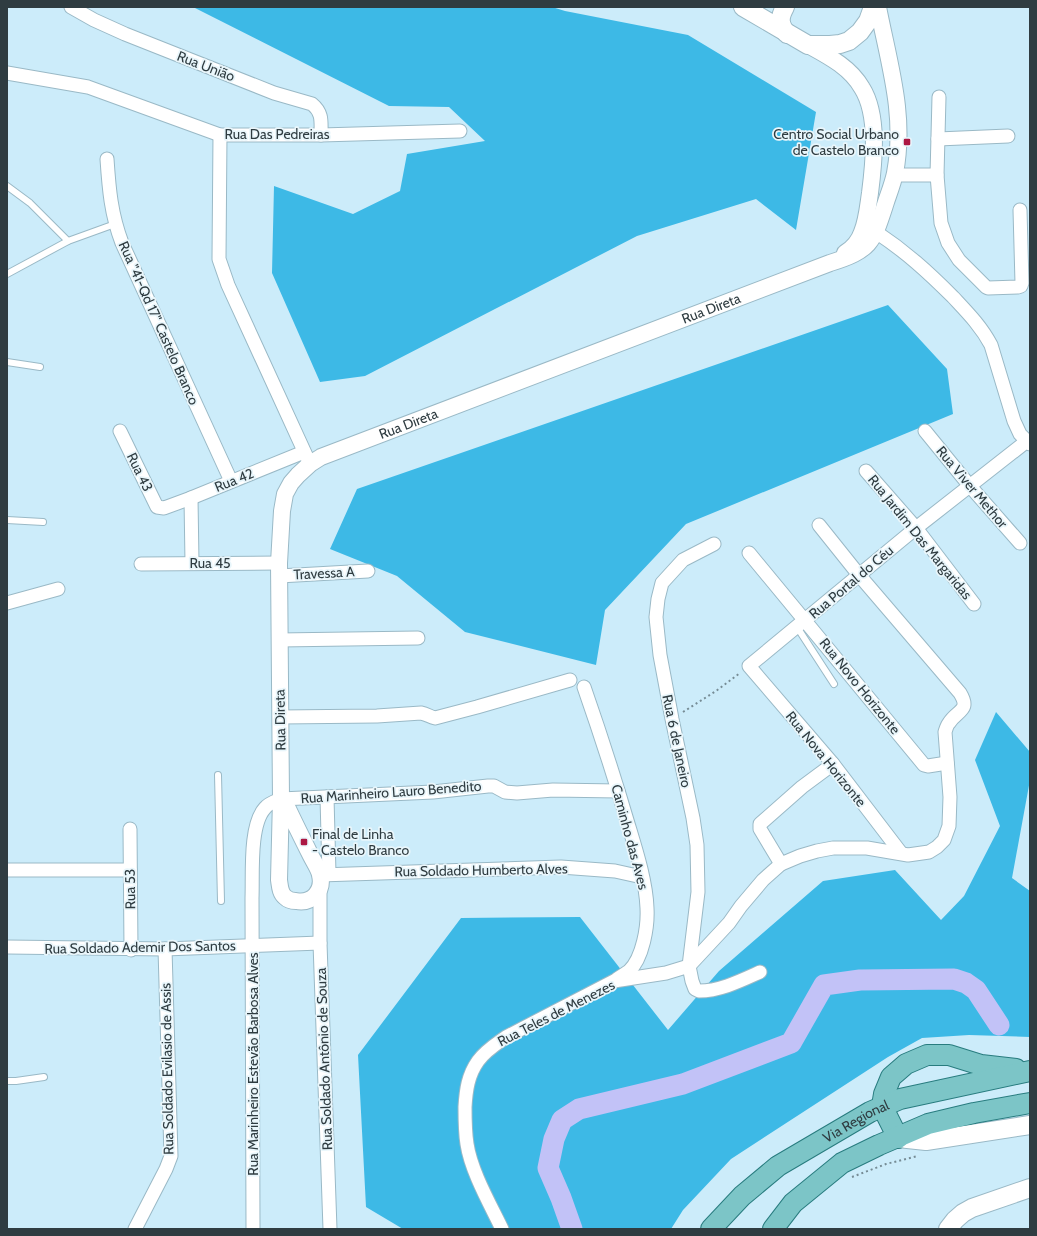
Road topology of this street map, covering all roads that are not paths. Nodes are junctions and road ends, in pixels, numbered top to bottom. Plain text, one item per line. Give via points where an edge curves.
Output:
1 (71, 7) edge
2 (743, 7) edge
3 (785, 7) edge
4 (873, 7) edge
5 (878, 7) edge
6 (787, 34) junction
7 (808, 45) junction
8 (7, 73) edge
9 (939, 97) dead end
10 (460, 131) dead end
11 (220, 135) junction
12 (321, 135) junction
13 (1008, 136) dead end
14 (938, 139) junction
15 (107, 159) dead end
16 (894, 174) junction
17 (937, 175) junction
18 (7, 186) edge
19 (868, 205) junction
20 (1020, 210) dead end
21 (882, 213) junction
22 (115, 224) junction
23 (876, 232) junction
24 (68, 241) junction
25 (830, 263) junction
26 (7, 274) edge
27 (7, 362) edge
28 (40, 367) dead end
29 (120, 431) dead end
30 (925, 431) dead end
31 (1028, 443) edge
32 (307, 458) junction
33 (866, 471) dead end
34 (231, 481) junction
35 (969, 485) junction
36 (191, 498) junction
37 (164, 508) joint
38 (7, 520) edge
39 (43, 522) dead end
40 (819, 525) dead end
41 (916, 528) junction
42 (1020, 543) dead end
43 (714, 544) dead end
44 (749, 553) dead end
45 (192, 563) junction
46 (141, 564) dead end
47 (279, 570) junction
48 (368, 570) dead end
49 (859, 575) junction
50 (58, 589) dead end
51 (7, 603) edge
52 (974, 604) dead end
53 (801, 624) junction
54 (418, 638) dead end
55 (279, 640) junction
56 (749, 666) joint
57 (570, 680) dead end
58 (834, 684) dead end
59 (584, 687) dead end
60 (280, 717) junction
61 (947, 763) junction
62 (833, 764) junction
63 (218, 775) dead end
64 (618, 791) junction
65 (327, 797) junction
66 (281, 799) junction
67 (130, 829) dead end
68 (901, 853) junction
69 (781, 864) junction
70 (7, 870) edge
71 (130, 870) junction
72 (642, 877) junction
73 (323, 879) junction
74 (221, 901) dead end
75 (320, 943) junction
76 (252, 945) junction
77 (7, 947) edge
78 (165, 949) junction
79 (131, 950) junction
80 (689, 966) junction
81 (760, 972) dead end
82 (614, 981) junction
83 (1030, 1071) edge
84 (44, 1077) dead end
85 (7, 1081) edge
86 (1030, 1103) edge
87 (882, 1106) junction
88 (1030, 1125) edge
89 (898, 1138) junction
90 (1030, 1188) edge
91 (135, 1229) edge
92 (253, 1229) edge
93 (330, 1229) edge
94 (502, 1229) edge
95 (711, 1229) edge
96 (773, 1229) edge
97 (948, 1229) edge

1 - 12 street, Rua União via 133,37 274,92 312,104 320,114
2 - 6 main road
3 - 6 main road via 780,19
4 - 7 main road via 868,21 849,41
5 - 16 street, Rua Direta via 897,102 898,150
6 - 7 main road
7 - 19 street, Rua Direta via 829,56 853,75 863,89 870,106 874,130
8 - 11 street, Rua Das Pedreiras via 88,87
9 - 14 street
10 - 12 street, Rua Das Pedreiras
11 - 12 street, Rua Das Pedreiras
11 - 32 street via 219,259 228,285
13 - 14 street
14 - 17 street
15 - 22 street, Rua "41-Qd 17" Castelo Branco
16 - 17 street
16 - 21 street, Rua Direta
17 - 20 street via 940,223 948,243 959,260 986,287 1021,286
18 - 24 lane via 30,204
19 - 21 street
19 - 25 street, Rua Direta via 857,243
21 - 23 street, Rua Direta
22 - 24 lane
22 - 34 street, Rua "41-Qd 17" Castelo Branco
23 - 25 street, Rua Direta via 868,245 859,252
23 - 31 street via 903,250 927,271 973,318 985,334 1014,421
24 - 26 lane
25 - 32 street, Rua Direta via 321,457
27 - 28 lane
29 - 37 street, Rua 43 via 157,507
30 - 35 street, Rua Viver Methor
31 - 35 street, Rua Portal do Céu
32 - 34 street, Rua 42
32 - 47 street, Rua Direta via 285,494
33 - 41 street, Rua Jardim Das Margaridas
34 - 36 street, Rua 42
35 - 41 street, Rua Portal do Céu
35 - 42 street, Rua Viver Methor
36 - 37 street, Rua 42
36 - 45 street
38 - 39 lane
40 - 49 street
41 - 49 street, Rua Portal do Céu
41 - 52 street, Rua Jardim Das Margaridas
43 - 80 street, Rua 6 de Janeiro via 683,560 662,583 656,617 660,655 697,845 698,892
44 - 53 street, Rua Novo Horizonte
45 - 46 street, Rua 45
45 - 47 street, Rua 45
47 - 48 street, Travessa A
47 - 55 street, Rua Direta
49 - 53 street, Rua Portal do Céu
49 - 61 street via 964,699 962,709 949,722 945,732
50 - 51 street
53 - 56 street, Rua Portal do Céu
53 - 58 lane
53 - 61 street, Rua Novo Horizonte via 924,765
54 - 55 street
55 - 60 street, Rua Direta
56 - 62 street, Rua Nova Horizonte
57 - 60 street via 440,718 431,718 422,713
59 - 64 street, Caminho das Aves
60 - 66 street, Rua Direta
61 - 68 street via 949,826 944,840 929,852 908,855
62 - 68 street, Rua Nova Horizonte
62 - 69 street via 760,824 760,829
63 - 74 lane
64 - 65 street, Rua Marinheiro Lauro Benedito via 553,790 517,793 488,786 433,792
64 - 72 street, Caminho das Aves
65 - 66 street, Rua Marinheiro Lauro Benedito
65 - 73 street, Rua Soldado Antônio de Souza
66 - 73 street
66 - 73 street, Rua Direta via 279,880 284,897 298,902 312,900
66 - 76 street, Rua Marinheiro Estevão Barbosa Alves via 265,808 255,832
67 - 71 street, Rua 53
68 - 69 street via 867,848 833,848 816,851
69 - 80 street via 763,880 729,923
70 - 71 street
71 - 79 street, Rua 53
72 - 73 street, Rua Soldado Humberto Alves via 615,871 561,867
72 - 82 street, Caminho das Aves via 647,909 641,951 629,971
73 - 75 street, Rua Soldado Antônio de Souza
75 - 76 street, Rua Soldado Ademir Dos Santos
75 - 93 street, Rua Soldado Antônio de Souza
76 - 78 street, Rua Soldado Ademir Dos Santos
76 - 92 street, Rua Marinheiro Estevão Barbosa Alves
77 - 79 street, Rua Soldado Ademir Dos Santos
78 - 79 street, Rua Soldado Ademir Dos Santos
78 - 91 street, Rua Soldado Evilasio de Assis via 171,1156
80 - 81 street via 692,981 698,991 716,990
80 - 82 street, Rua Teles de Menezes via 666,973
82 - 94 street, Rua Teles de Menezes via 506,1037 478,1060 470,1075 466,1094 467,1144 474,1167
83 - 87 main road, Via Regional via 900,1099
83 - 87 main road via 981,1065 949,1054 927,1055 906,1064 891,1077
84 - 85 lane
86 - 89 main road via 928,1124
87 - 89 main road
87 - 95 main road, Via Regional via 778,1166 742,1196
88 - 89 main road via 926,1141
89 - 96 main road via 842,1163 793,1203
90 - 97 main road via 972,1208 955,1220

